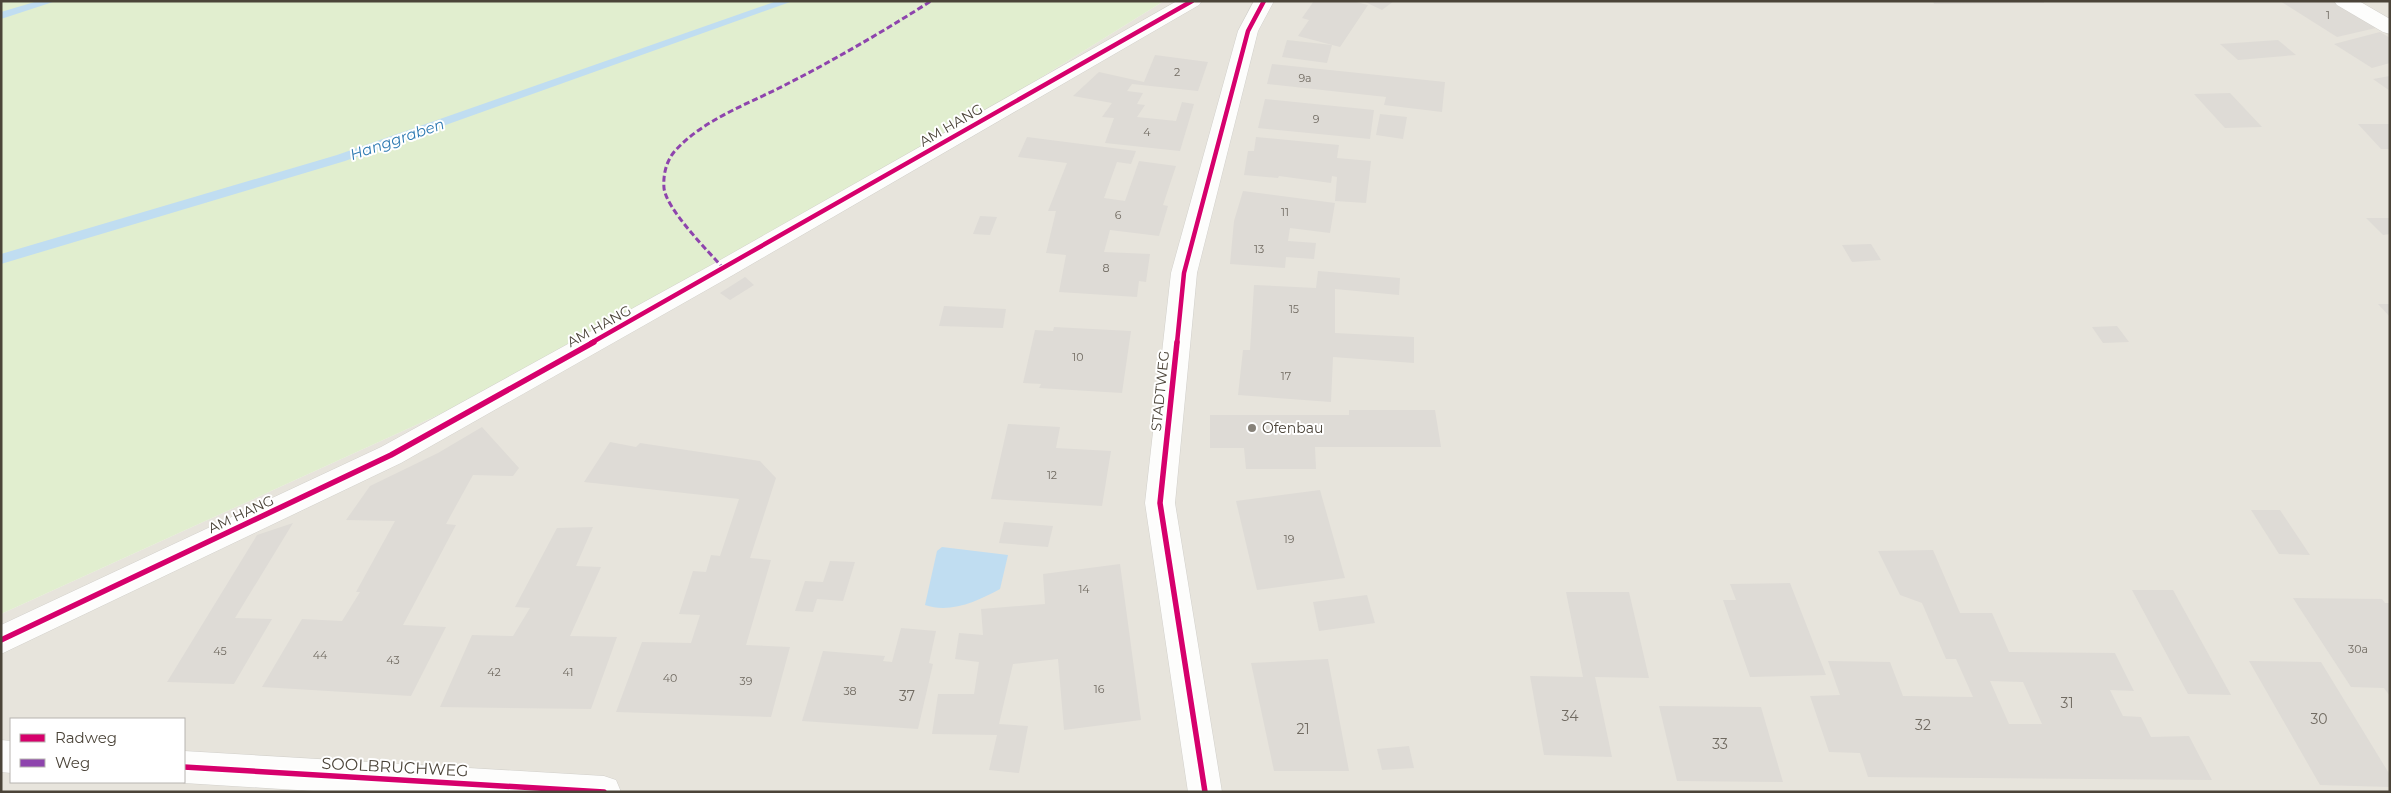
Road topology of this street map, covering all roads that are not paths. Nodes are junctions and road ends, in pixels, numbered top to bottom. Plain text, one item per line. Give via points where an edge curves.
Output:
1 (1192, 1) edge
2 (1264, 1) edge
3 (2344, 1) edge
4 (2390, 28) edge
5 (1, 640) edge
6 (185, 767) edge
7 (604, 792) edge
8 (1205, 792) edge

1 - 5 street, AM HANG via 391,455
2 - 8 street, STADTWEG via 1248,31 1184,273 1160,503
3 - 4 street
6 - 7 street, SOOLBRUCHWEG

